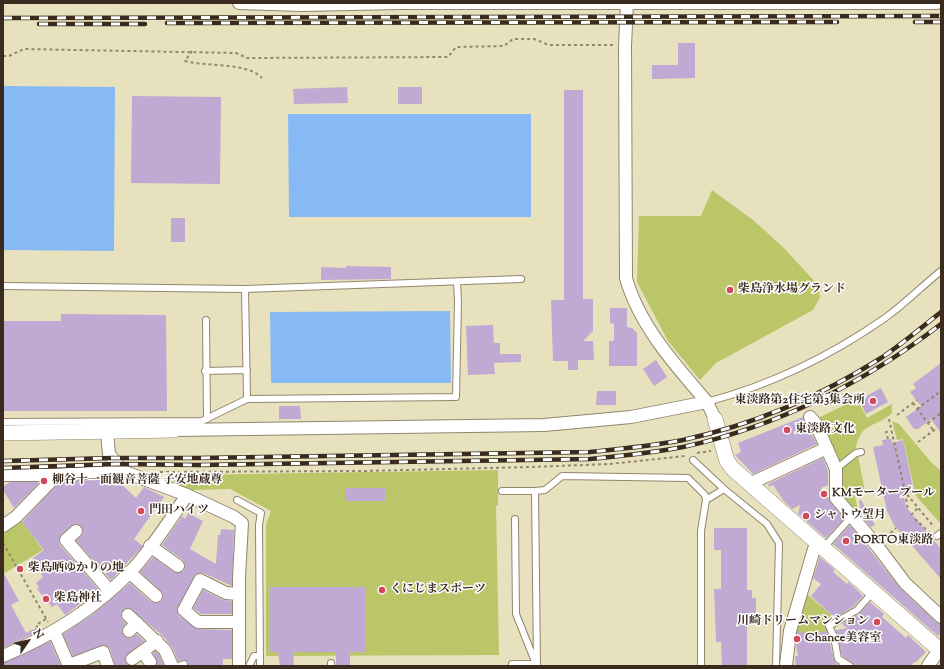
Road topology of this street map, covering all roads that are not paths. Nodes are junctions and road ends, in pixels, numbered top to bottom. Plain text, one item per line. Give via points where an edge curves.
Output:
1 (239, 3) edge
2 (496, 3) edge
3 (581, 3) edge
4 (627, 3) edge
5 (780, 3) edge
6 (937, 3) edge
7 (302, 4) edge
8 (941, 271) edge
9 (521, 279) dead end
10 (457, 282) junction
11 (3, 286) edge
12 (246, 288) junction
13 (206, 320) dead end
14 (247, 370) junction
15 (205, 371) junction
16 (247, 399) junction
17 (707, 402) junction
18 (810, 417) dead end
19 (208, 419) junction
20 (715, 419) joint
21 (3, 422) edge
22 (174, 430) joint
23 (107, 432) junction
24 (3, 433) edge
25 (827, 448) junction
26 (861, 452) dead end
27 (694, 457) road end
28 (836, 469) junction
29 (122, 471) junction
30 (3, 475) edge
31 (53, 475) junction
32 (749, 484) junction
33 (724, 489) junction
34 (502, 491) dead end
35 (535, 491) junction
36 (187, 496) junction
37 (237, 500) dead end
38 (706, 500) junction
39 (852, 516) junction
40 (515, 519) dead end
41 (3, 526) edge
42 (76, 531) dead end
43 (823, 544) junction
44 (150, 546) junction
45 (178, 566) dead end
46 (129, 572) junction
47 (109, 590) junction
48 (874, 592) junction
49 (239, 594) junction
50 (156, 596) dead end
51 (941, 618) edge
52 (239, 622) junction
53 (131, 623) dead end
54 (54, 631) junction
55 (157, 641) junction
56 (940, 649) edge
57 (143, 652) junction
58 (3, 656) edge
59 (259, 656) junction
60 (132, 659) dead end
61 (150, 662) dead end
62 (184, 664) dead end
63 (843, 664) edge
64 (69, 665) edge
65 (536, 665) edge
66 (108, 666) edge
67 (172, 666) edge
68 (178, 666) edge
69 (239, 666) edge
70 (249, 666) edge
71 (260, 666) edge
72 (512, 666) edge
73 (701, 666) edge
74 (776, 666) edge
75 (786, 666) edge
76 (850, 666) edge
77 (928, 666) edge

1 - 7 street
2 - 3 street
2 - 7 street
3 - 4 street
4 - 5 street
4 - 17 street via 626,278 631,296 653,334
5 - 6 street
8 - 17 lane via 886,317 845,343 779,376 730,396
9 - 10 lane
10 - 12 lane
10 - 16 lane via 456,397
11 - 12 lane
12 - 14 lane
13 - 15 lane
14 - 15 lane
14 - 16 lane
15 - 19 lane
16 - 19 lane
17 - 20 street
17 - 22 street via 631,417 544,425
18 - 25 street
19 - 21 lane
20 - 32 street via 732,469
22 - 23 street
23 - 24 street
23 - 29 street via 109,454
25 - 28 street
25 - 32 street
26 - 28 lane
27 - 33 lane
28 - 39 street via 836,498
29 - 31 street
29 - 36 street
30 - 31 street
31 - 41 street via 50,482 16,517
32 - 43 street
33 - 38 lane
33 - 74 lane via 767,524 779,543
34 - 35 lane
35 - 38 lane via 545,490 562,476 688,478 705,495
35 - 65 lane
36 - 44 street
36 - 49 street via 234,517 242,524
37 - 59 lane via 261,513
38 - 73 lane via 701,531
39 - 43 lane
39 - 51 street via 904,583
40 - 65 lane via 516,614
42 - 47 street via 66,540
43 - 48 street
43 - 75 street via 814,549 790,631
44 - 45 street
44 - 46 street
46 - 47 street
46 - 50 street
47 - 54 street via 87,609
48 - 56 street
48 - 63 lane via 857,610 829,626 838,659
49 - 52 street
49 - 52 street via 226,593 200,580 184,610 198,622
52 - 69 street
53 - 55 street
54 - 58 street
54 - 64 street
55 - 57 street
55 - 67 street via 167,653
56 - 77 street
57 - 60 street
57 - 61 street
59 - 70 lane via 254,656
59 - 71 lane
62 - 68 lane
63 - 76 lane
64 - 66 street via 103,652
65 - 72 lane

